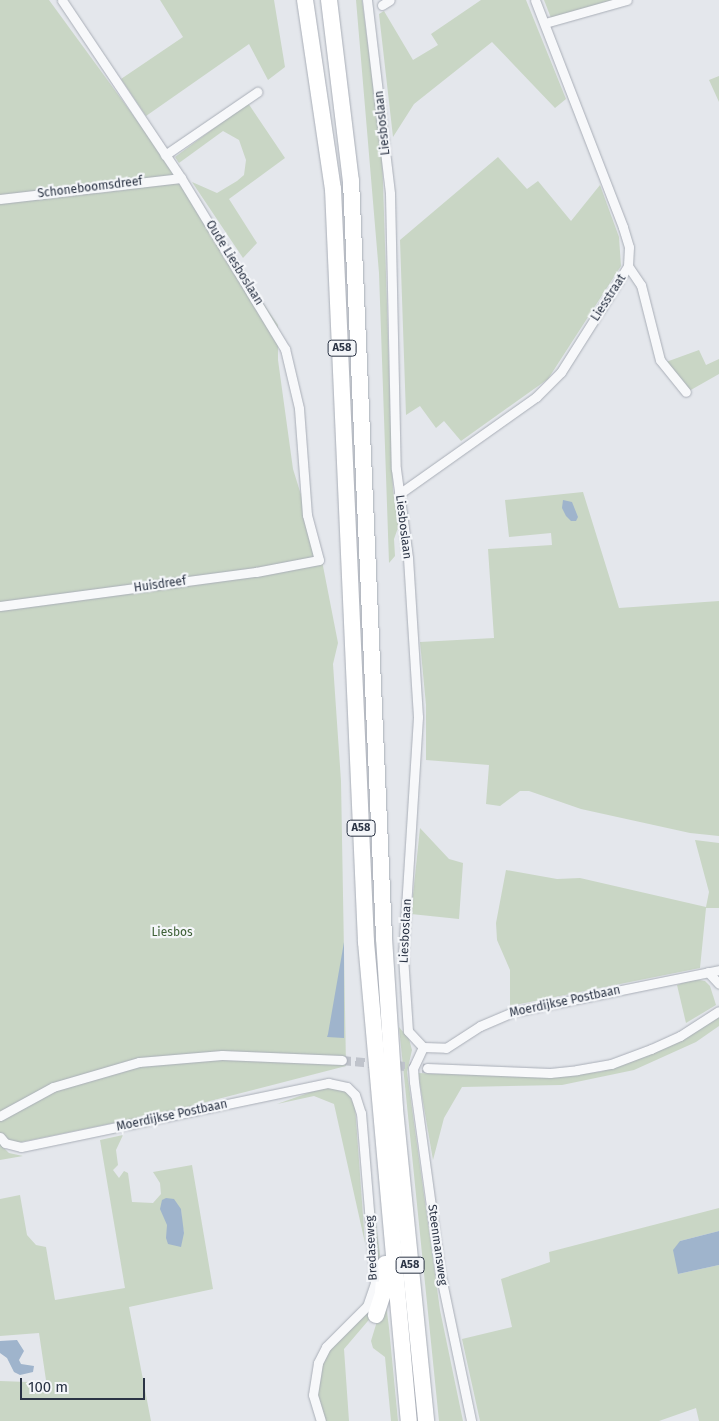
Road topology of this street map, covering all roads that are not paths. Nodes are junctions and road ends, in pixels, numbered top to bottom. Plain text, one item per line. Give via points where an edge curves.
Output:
1 (62, 0) edge
2 (305, 0) edge
3 (329, 0) edge
4 (367, 0) edge
5 (535, 0) edge
6 (627, 0) edge
7 (545, 23) junction
8 (257, 92) dead end
9 (165, 155) junction
10 (181, 178) junction
11 (0, 199) edge
12 (628, 266) junction
13 (686, 392) dead end
14 (399, 494) junction
15 (319, 560) joint
16 (0, 606) edge
17 (719, 970) edge
18 (708, 972) junction
19 (719, 984) edge
20 (719, 1011) edge
21 (423, 1047) junction
22 (342, 1060) tunnel mouth
23 (427, 1068) tunnel mouth
24 (347, 1087) joint
25 (0, 1116) edge
26 (0, 1137) edge
27 (386, 1182) junction
28 (376, 1315) dead end
29 (321, 1421) edge
30 (409, 1421) edge
31 (426, 1421) edge
32 (471, 1421) edge

1 - 9 street, Oude Liesboslaan
2 - 27 highway, A58 via 333,189 366,942
3 - 31 highway, A58 via 351,181 384,938 396,1109
4 - 14 street, Liesboslaan via 390,194
5 - 7 street, Liesstraat
6 - 7 street
7 - 12 street, Liesstraat via 623,227 629,247
8 - 9 street
9 - 10 street, Oude Liesboslaan
10 - 11 street, Schoneboomsdreef
10 - 15 street, Oude Liesboslaan via 285,349 299,408 307,515
12 - 13 street via 641,285 660,360
12 - 14 street, Liesstraat via 561,372 536,397
14 - 21 street, Liesboslaan via 408,558 418,717 403,956 408,1031
15 - 16 street, Huisdreef via 256,572
17 - 18 street, Moerdijkse Postbaan
18 - 19 street
18 - 21 street, Moerdijkse Postbaan via 513,1012 480,1026 446,1048
20 - 23 street via 651,1050 585,1069 550,1073
21 - 32 street, Steenmansweg via 413,1068 440,1272
22 - 25 street via 222,1055 140,1062 53,1087
24 - 26 street, Moerdijkse Postbaan via 328,1083 20,1148
24 - 29 street, Bredaseweg via 355,1095 361,1113 374,1283 367,1306 326,1347 318,1363 313,1396
27 - 28 highway, A58 via 383,1223 385,1277
27 - 30 highway, A58

